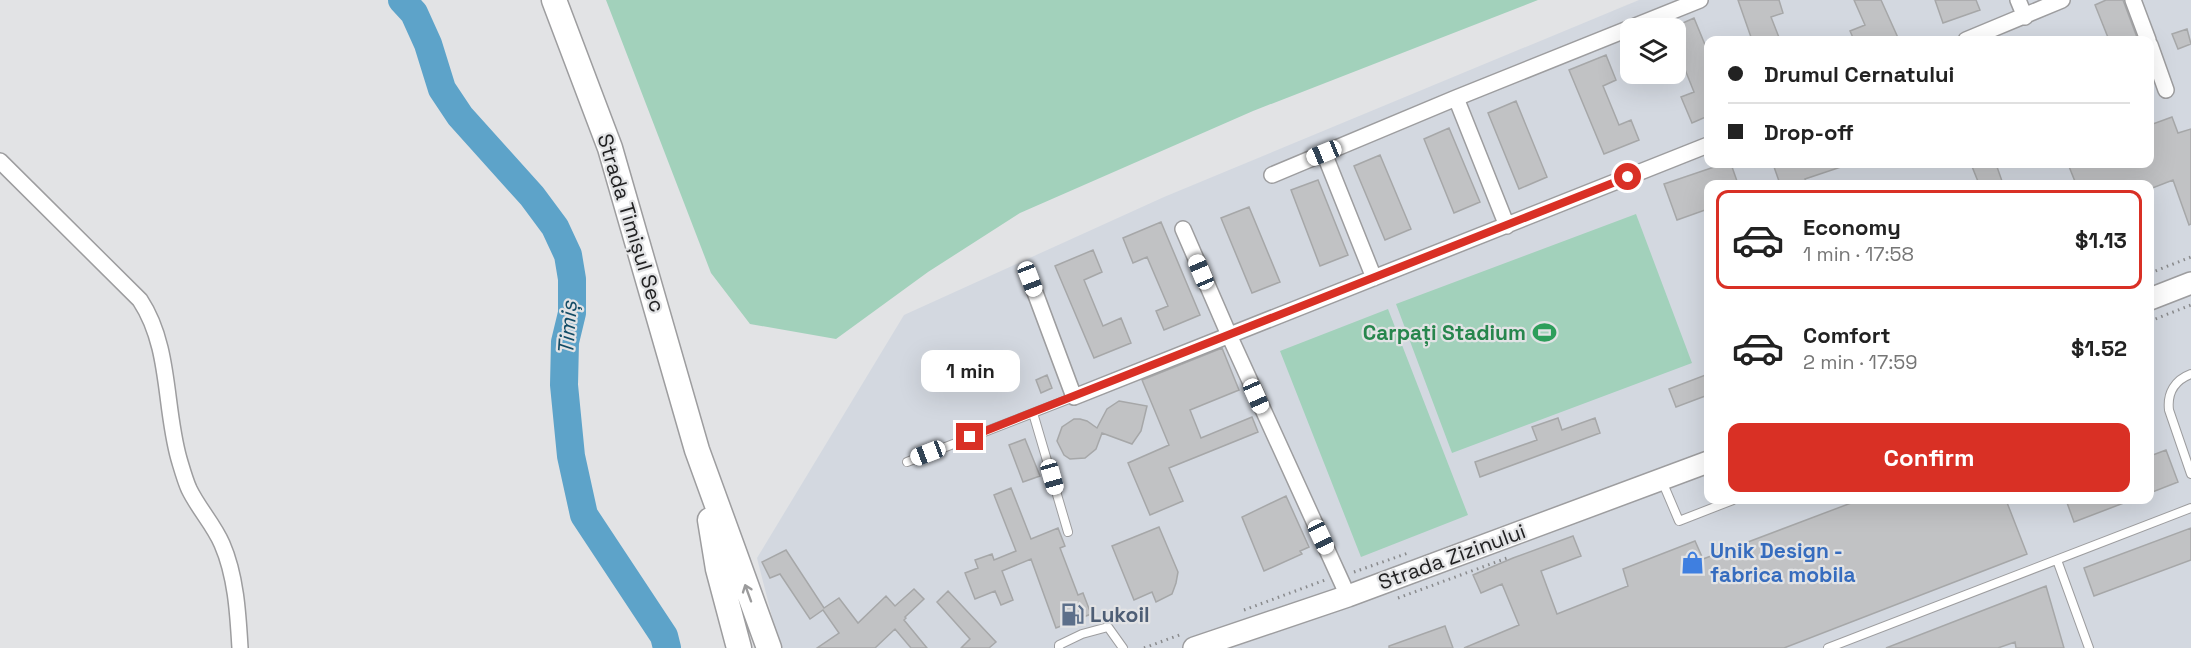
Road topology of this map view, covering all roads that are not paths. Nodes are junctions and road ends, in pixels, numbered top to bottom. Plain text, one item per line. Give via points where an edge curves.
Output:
1 (554, 0) edge
2 (1700, 0) edge
3 (2018, 0) edge
4 (2062, 0) edge
5 (2133, 0) edge
6 (2025, 16) junction
7 (1976, 36) edge
8 (2146, 36) edge
9 (2154, 57) edge
10 (2166, 90) dead end
11 (1456, 98) junction
12 (1704, 147) edge
13 (1324, 153) junction
14 (0, 161) edge
15 (1272, 175) dead end
16 (1507, 226) junction
17 (1183, 229) dead end
18 (1374, 278) junction
19 (1030, 279) dead end
20 (2191, 283) edge
21 (2154, 297) edge
22 (1228, 335) junction
23 (2191, 374) edge
24 (1074, 397) junction
25 (1033, 413) junction
26 (697, 450) junction
27 (907, 462) dead end
28 (1704, 463) edge
29 (2191, 474) edge
30 (1661, 479) junction
31 (1722, 504) edge
32 (2191, 508) edge
33 (1068, 532) dead end
34 (2057, 560) junction
35 (1348, 596) junction
36 (240, 648) edge
37 (739, 648) edge
38 (768, 648) edge
39 (1059, 648) edge
40 (1123, 648) edge
41 (1194, 648) edge
42 (1828, 648) edge
43 (2089, 648) edge

1 - 26 main road, Strada Timișul Sec via 610,148
2 - 11 street
3 - 6 street
4 - 6 street
5 - 8 street
6 - 7 street
9 - 10 street
11 - 13 street
11 - 16 street
12 - 16 street
13 - 15 street
13 - 18 street
14 - 36 street via 140,300 150,315 161,348 178,458 189,489 229,562
16 - 18 street
17 - 22 street
18 - 22 street
19 - 24 street
20 - 21 main road
22 - 24 street
22 - 35 street
23 - 29 lane via 2173,387 2168,402
24 - 25 lane
25 - 27 lane
25 - 33 lane
26 - 37 main road, Strada Timișul Sec via 718,568
38 -> 26 main road, Strada Timișul Sec
28 - 30 main road, Strada Zizinului
30 - 31 lane via 1679,520
30 - 35 main road, Strada Zizinului
32 - 34 lane
34 - 42 lane
34 - 43 lane
35 - 41 main road, Strada Zizinului
39 - 40 lane via 1082,634 1108,627

